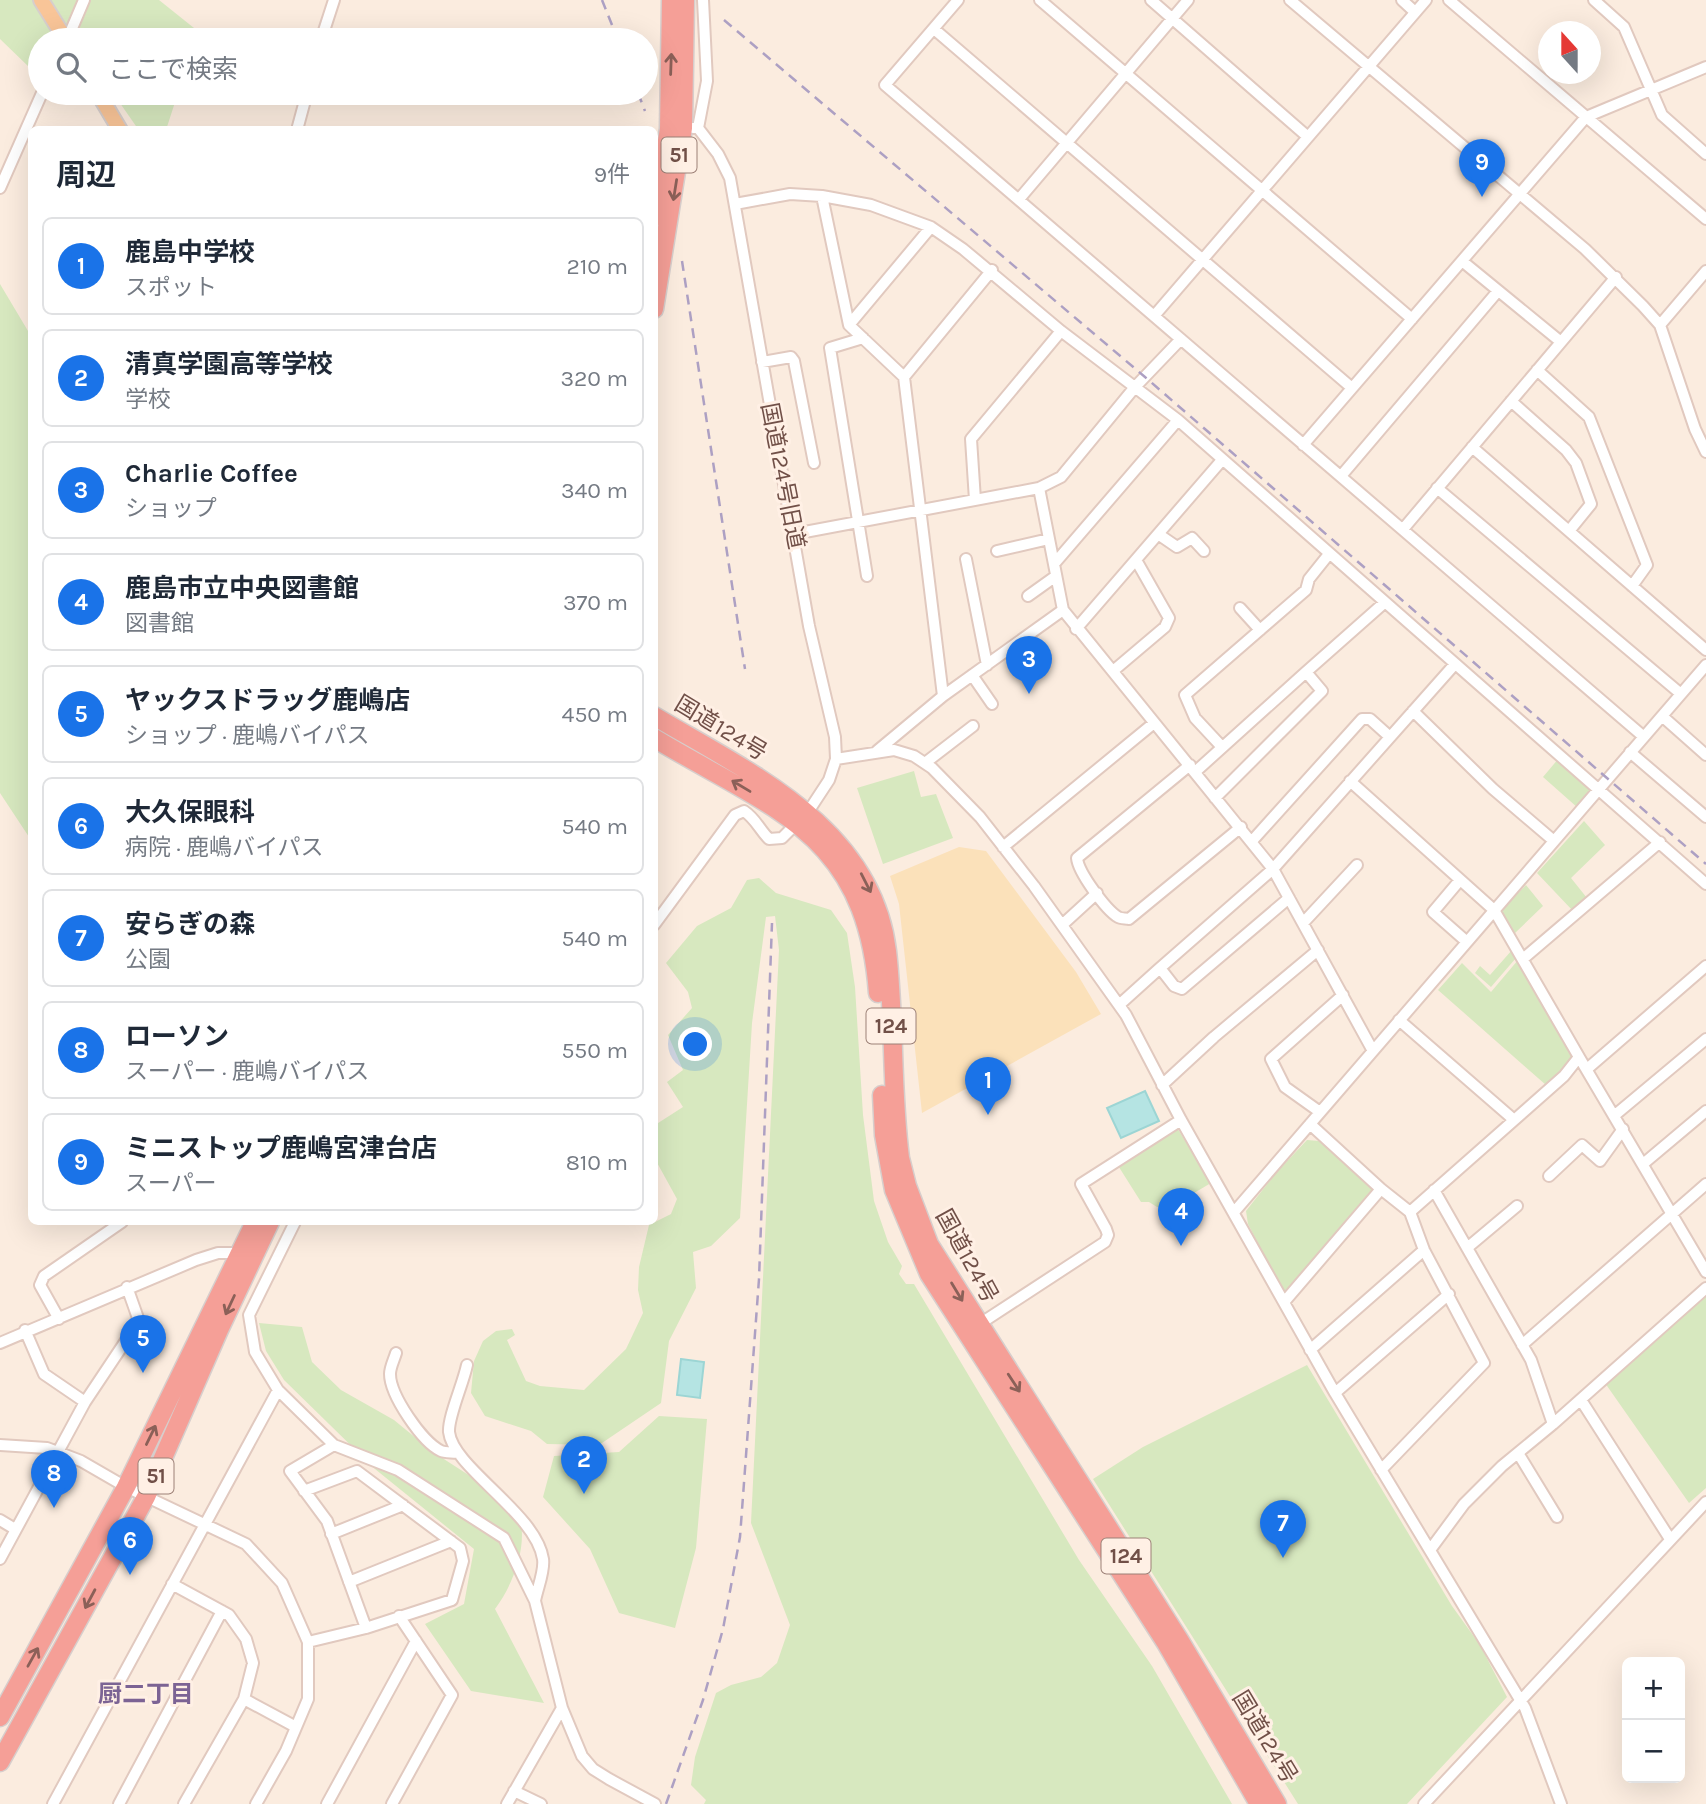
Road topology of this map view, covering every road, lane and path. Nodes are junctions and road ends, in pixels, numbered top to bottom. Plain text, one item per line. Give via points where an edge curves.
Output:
1 (41, 0) edge
2 (84, 0) edge
3 (334, 0) edge
4 (671, 0) edge
5 (685, 0) edge
6 (703, 0) edge
7 (958, 0) edge
8 (1040, 0) edge
9 (1151, 0) edge
10 (1188, 0) edge
11 (1290, 0) edge
12 (1402, 0) edge
13 (1426, 0) edge
14 (1449, 0) edge
15 (1594, 0) edge
16 (1415, 12) junction
17 (1172, 19) junction
18 (59, 28) edge
19 (72, 28) edge
20 (325, 28) edge
21 (934, 29) junction
22 (1368, 66) junction
23 (1706, 67) edge
24 (1126, 74) junction
25 (1651, 90) junction
26 (37, 105) edge
27 (105, 105) edge
28 (304, 105) edge
29 (1586, 117) junction
30 (118, 126) edge
31 (298, 126) edge
32 (683, 128) junction
33 (1308, 137) junction
34 (1067, 144) junction
35 (1706, 154) edge
36 (0, 188) edge
37 (1262, 190) junction
38 (1520, 195) junction
39 (822, 196) junction
40 (1020, 198) junction
41 (735, 204) junction
42 (658, 205) edge
43 (1706, 219) edge
44 (931, 227) junction
45 (1201, 260) junction
46 (1462, 261) junction
47 (992, 270) junction
48 (1706, 271) edge
49 (1616, 276) junction
50 (658, 284) edge
51 (1498, 291) junction
52 (1154, 316) junction
53 (1412, 319) junction
54 (849, 325) junction
55 (1660, 326) junction
56 (1061, 331) junction
57 (863, 338) junction
58 (1181, 339) junction
59 (1561, 342) junction
60 (762, 362) junction
61 (1537, 370) junction
62 (904, 377) junction
63 (1135, 387) junction
64 (1352, 388) junction
65 (1511, 401) junction
66 (1178, 420) junction
67 (1303, 444) junction
68 (1472, 447) junction
69 (1706, 452) edge
70 (1222, 460) junction
71 (814, 463) dead end
72 (1340, 476) junction
73 (1039, 488) junction
74 (1437, 488) junction
75 (975, 500) junction
76 (918, 511) junction
77 (857, 523) junction
78 (1404, 528) junction
79 (1569, 531) junction
80 (794, 534) junction
81 (1158, 534) junction
82 (1049, 539) junction
83 (997, 551) dead end
84 (1204, 551) dead end
85 (1329, 554) junction
86 (966, 559) dead end
87 (1136, 559) junction
88 (1054, 564) junction
89 (867, 576) dead end
90 (1056, 576) junction
91 (1632, 586) junction
92 (1028, 596) dead end
93 (1384, 603) junction
94 (1240, 608) dead end
95 (1063, 610) junction
96 (1076, 629) junction
97 (1260, 630) junction
98 (1012, 647) junction
99 (1706, 650) edge
100 (1455, 664) junction
101 (987, 665) junction
102 (1706, 665) edge
103 (1028, 670) dead end
104 (1113, 671) junction
105 (1306, 672) junction
106 (972, 675) junction
107 (1681, 694) junction
108 (943, 696) junction
109 (992, 704) dead end
110 (1413, 711) junction
111 (1662, 716) junction
112 (658, 718) edge
113 (1154, 723) junction
114 (973, 726) dead end
115 (1390, 737) junction
116 (1643, 737) junction
117 (658, 740) edge
118 (1222, 747) junction
119 (877, 751) junction
120 (1630, 752) junction
121 (1706, 755) edge
122 (836, 760) junction
123 (925, 763) junction
124 (1192, 769) junction
125 (1350, 781) junction
126 (1600, 788) junction
127 (1215, 798) junction
128 (803, 817) junction
129 (1706, 817) edge
130 (1241, 827) junction
131 (1252, 841) junction
132 (1554, 841) junction
133 (1660, 842) junction
134 (1003, 847) junction
135 (1357, 865) dead end
136 (1273, 869) junction
137 (1460, 880) junction
138 (1706, 884) edge
139 (1097, 893) junction
140 (1289, 898) junction
141 (1494, 910) junction
142 (658, 920) edge
143 (1303, 923) junction
144 (1062, 925) junction
145 (1467, 942) junction
146 (1318, 950) junction
147 (1524, 958) junction
148 (1706, 966) edge
149 (1160, 968) junction
150 (1343, 995) junction
151 (1119, 1005) junction
152 (1399, 1020) junction
153 (1706, 1038) edge
154 (1373, 1051) junction
155 (1579, 1057) junction
156 (1587, 1069) junction
157 (1162, 1085) junction
158 (1706, 1111) edge
159 (1320, 1112) junction
160 (1615, 1115) junction
161 (1513, 1119) junction
162 (1181, 1121) junction
163 (1310, 1124) junction
164 (1623, 1129) junction
165 (1643, 1164) junction
166 (1549, 1176) dead end
167 (1706, 1184) edge
168 (1381, 1189) junction
169 (1434, 1190) junction
170 (1517, 1206) dead end
171 (1235, 1211) junction
172 (1410, 1212) junction
173 (1671, 1213) junction
174 (118, 1225) edge
175 (254, 1225) edge
176 (269, 1225) edge
177 (294, 1225) edge
178 (1467, 1248) junction
179 (1424, 1250) junction
180 (240, 1253) junction
181 (1706, 1272) edge
182 (127, 1287) junction
183 (1706, 1288) edge
184 (1449, 1294) junction
185 (1285, 1301) junction
186 (59, 1319) junction
187 (971, 1329) junction
188 (25, 1330) junction
189 (0, 1343) edge
190 (1522, 1345) junction
191 (1310, 1350) junction
192 (396, 1353) dead end
193 (467, 1365) dead end
194 (278, 1390) junction
195 (1335, 1393) junction
196 (1581, 1399) junction
197 (85, 1402) junction
198 (1553, 1424) junction
199 (0, 1445) edge
200 (334, 1445) junction
201 (59, 1451) junction
202 (457, 1453) junction
203 (1518, 1453) junction
204 (1381, 1470) junction
205 (126, 1487) junction
206 (303, 1491) junction
207 (146, 1497) junction
208 (1706, 1503) edge
209 (403, 1505) junction
210 (1557, 1517) dead end
211 (0, 1520) edge
212 (203, 1525) junction
213 (15, 1528) junction
214 (331, 1534) junction
215 (1670, 1539) junction
216 (451, 1541) junction
217 (1430, 1550) junction
218 (0, 1559) edge
219 (349, 1582) junction
220 (172, 1584) junction
221 (535, 1601) junction
222 (222, 1611) junction
223 (399, 1616) junction
224 (366, 1628) junction
225 (416, 1641) junction
226 (308, 1642) junction
227 (244, 1699) junction
228 (1520, 1700) junction
229 (562, 1708) junction
230 (0, 1717) edge
231 (296, 1727) junction
232 (0, 1764) edge
233 (514, 1791) junction
234 (56, 1803) edge
235 (119, 1804) edge
236 (184, 1804) edge
237 (256, 1804) edge
238 (327, 1804) edge
239 (392, 1804) edge
240 (507, 1804) edge
241 (541, 1804) edge
242 (655, 1804) edge
243 (1259, 1804) edge
244 (1276, 1804) edge
245 (1424, 1804) edge
246 (1561, 1804) edge

1 - 18 main road
2 - 19 street
3 - 20 street
32 -> 4 highway, 51
5 - 32 highway, 51
6 - 32 street via 706,81
7 - 21 street
8 - 24 street
9 - 17 street
10 - 17 street
11 - 22 street
12 - 16 street
13 - 16 street
14 - 29 street
15 - 25 street via 1624,27
16 - 22 street
17 - 24 street
17 - 33 street
21 - 34 street
21 - 40 street via 885,85
22 - 33 street
22 - 38 street
23 - 25 street
24 - 34 street
24 - 37 street
25 - 29 street
25 - 35 street via 1662,115
26 - 36 street
27 - 30 main road
28 - 31 street
29 - 38 street
29 - 43 street
32 - 41 street, 国道124号旧道 via 718,154 730,178
32 - 42 highway, 51
32 -> 50 highway, 51
33 - 37 street
34 - 40 street
34 - 45 street
37 - 45 street
37 - 53 street
38 - 46 street
38 - 49 street
39 - 41 street via 790,194
39 - 44 street via 871,205
39 - 54 street
40 - 52 street
41 - 60 street, 国道124号旧道
44 - 47 street
44 - 54 street
45 - 52 street
45 - 64 street
46 - 51 street
46 - 53 street
47 - 56 street
47 - 62 street
48 - 55 street
49 - 55 street
49 - 59 street
51 - 59 street
51 - 72 street
52 - 58 street
53 - 64 street
54 - 57 street
55 - 69 street
56 - 63 street
56 - 75 street via 971,439
57 - 62 street
57 - 77 street via 830,348
58 - 63 street
58 - 67 street
59 - 61 street
60 - 71 street via 791,357 794,361
60 - 80 street, 国道124号旧道
61 - 65 street
61 - 91 street via 1588,417 1647,565
62 - 76 street
63 - 66 street
63 - 73 street via 1061,477
64 - 67 street
65 - 68 street
65 - 79 street via 1576,463 1591,505
66 - 70 street
66 - 88 street
67 - 72 street
68 - 74 street
68 - 79 street
70 - 81 street
70 - 85 street
72 - 78 street
73 - 75 street
73 - 82 street
74 - 78 street
74 - 107 street
75 - 76 street
76 - 77 street
76 - 108 street
77 - 80 street
77 - 89 street
78 - 116 street
79 - 91 street
80 - 122 street, 国道124号旧道
81 - 84 street via 1177,547 1192,538
81 - 87 street
82 - 83 street
82 - 88 street
85 - 93 street
85 - 97 street via 1306,590
86 - 101 street
87 - 96 street
87 - 104 street via 1169,618 1165,627
88 - 90 street
90 - 92 street
90 - 95 street
91 - 99 street
93 - 100 street
93 - 105 street
94 - 97 street
95 - 96 street
95 - 98 street
96 - 104 street
97 - 118 street via 1185,695 1195,718
98 - 101 street
98 - 103 street
100 - 110 street
100 - 126 street
101 - 106 street
102 - 107 street
104 - 113 street
105 - 118 street
105 - 127 street via 1322,691
106 - 108 street
106 - 109 street
107 - 111 street
108 - 119 street
110 - 115 street
110 - 132 street
111 - 116 street
111 - 121 street
112 - 128 highway, 国道124号 / 124 via 770,785
113 - 124 street
113 - 134 street
114 - 123 street
115 - 125 street
115 - 131 street via 1370,719 1362,719
116 - 120 street
128 -> 117 highway, 国道124号 / 124
118 - 124 street
119 - 122 street
119 - 123 street via 901,752
120 - 126 street
120 - 129 street
122 - 128 street via 829,780
123 - 134 street via 980,817
124 - 127 street
124 - 139 street via 1077,858 1078,868
125 - 136 street
125 - 137 street
126 - 132 street
126 - 133 street
127 - 130 street
128 - 142 street via 788,834 775,840 744,811 735,816
128 - 187 highway, 国道124号 / 124 via 840,866 869,931 878,998 884,1135 894,1190 929,1275
130 - 131 street
130 - 139 street via 1129,919 1118,917
131 - 136 street
132 - 141 street
133 - 138 street
133 - 147 street
134 - 144 street
135 - 143 street
136 - 140 street
136 - 149 street
137 - 141 street
137 - 145 street via 1433,912
139 - 144 street
140 - 143 street
140 - 149 street via 1182,989
141 - 145 street
141 - 147 street
143 - 146 street
144 - 151 street
145 - 152 street
146 - 150 street
146 - 157 street
147 - 155 street
148 - 156 street
149 - 151 street
150 - 154 street
150 - 159 street via 1270,1059 1285,1087
151 - 157 street
152 - 154 street
152 - 161 street
153 - 160 street
154 - 159 street
155 - 156 street
155 - 161 street via 1564,1076
156 - 160 street
157 - 162 street
158 - 165 street
159 - 163 street
160 - 164 street
161 - 169 street
162 - 171 street
162 - 187 street via 1081,1184 1106,1229 1105,1242
163 - 168 street
163 - 171 street
164 - 165 street
164 - 166 street via 1600,1161 1582,1145
165 - 173 street
167 - 173 street
168 - 172 street
168 - 185 street
169 - 172 street
169 - 178 street
170 - 178 street
171 - 185 street
172 - 179 street
173 - 181 street
173 - 190 street
174 - 186 street via 44,1276 40,1286
175 - 180 highway, 51
176 -> 207 highway, 51
177 - 194 street via 249,1315 255,1352
178 - 190 street
179 - 184 street
179 - 191 street
180 - 182 street via 218,1253
205 -> 180 highway, 51
182 - 186 street
182 - 197 street via 139,1321
183 - 196 street
184 - 195 street
184 - 204 street via 1484,1363
185 - 191 street
186 - 188 street
187 - 243 highway, 国道124号 / 124 via 1166,1643
187 -> 244 highway, 国道124号 / 124 via 1180,1641
188 - 189 street
188 - 197 street via 44,1374
190 - 198 street
191 - 195 street
192 - 202 street via 390,1383 400,1405 440,1451
193 - 202 street via 449,1418 449,1434
194 - 200 street
194 - 212 street
195 - 204 street
196 - 198 street
196 - 215 street
197 - 201 street
198 - 203 street
199 - 201 street
200 - 206 street via 290,1471
200 - 221 street via 398,1469 504,1538
201 - 205 street
201 - 213 street
202 - 221 street via 534,1537 544,1560
203 - 210 street
203 - 217 street via 1464,1504
204 - 217 street
205 - 207 street
230 -> 205 highway, 51
206 - 209 street via 357,1471
206 - 214 street via 327,1521
207 - 212 street
207 -> 232 highway, 51
208 - 215 street
209 - 214 street
209 - 216 street
211 - 213 street
212 - 220 street
212 - 226 street via 246,1544 268,1566 282,1583
213 - 218 street
214 - 219 street
215 - 228 street
216 - 219 street
216 - 223 street via 460,1548 463,1561 452,1600
217 - 228 street
219 - 224 street
220 - 222 street
220 - 234 street
221 - 229 street
222 - 227 street via 246,1639 253,1663
222 - 235 street
223 - 224 street
223 - 225 street
224 - 226 street
225 - 238 street
225 - 239 street via 452,1695
226 - 231 street via 308,1699
227 - 231 street
227 - 236 street
228 - 245 street
228 - 246 street
229 - 233 street
229 - 242 street via 582,1756 593,1769
231 - 237 street
233 - 240 street
233 - 241 street

